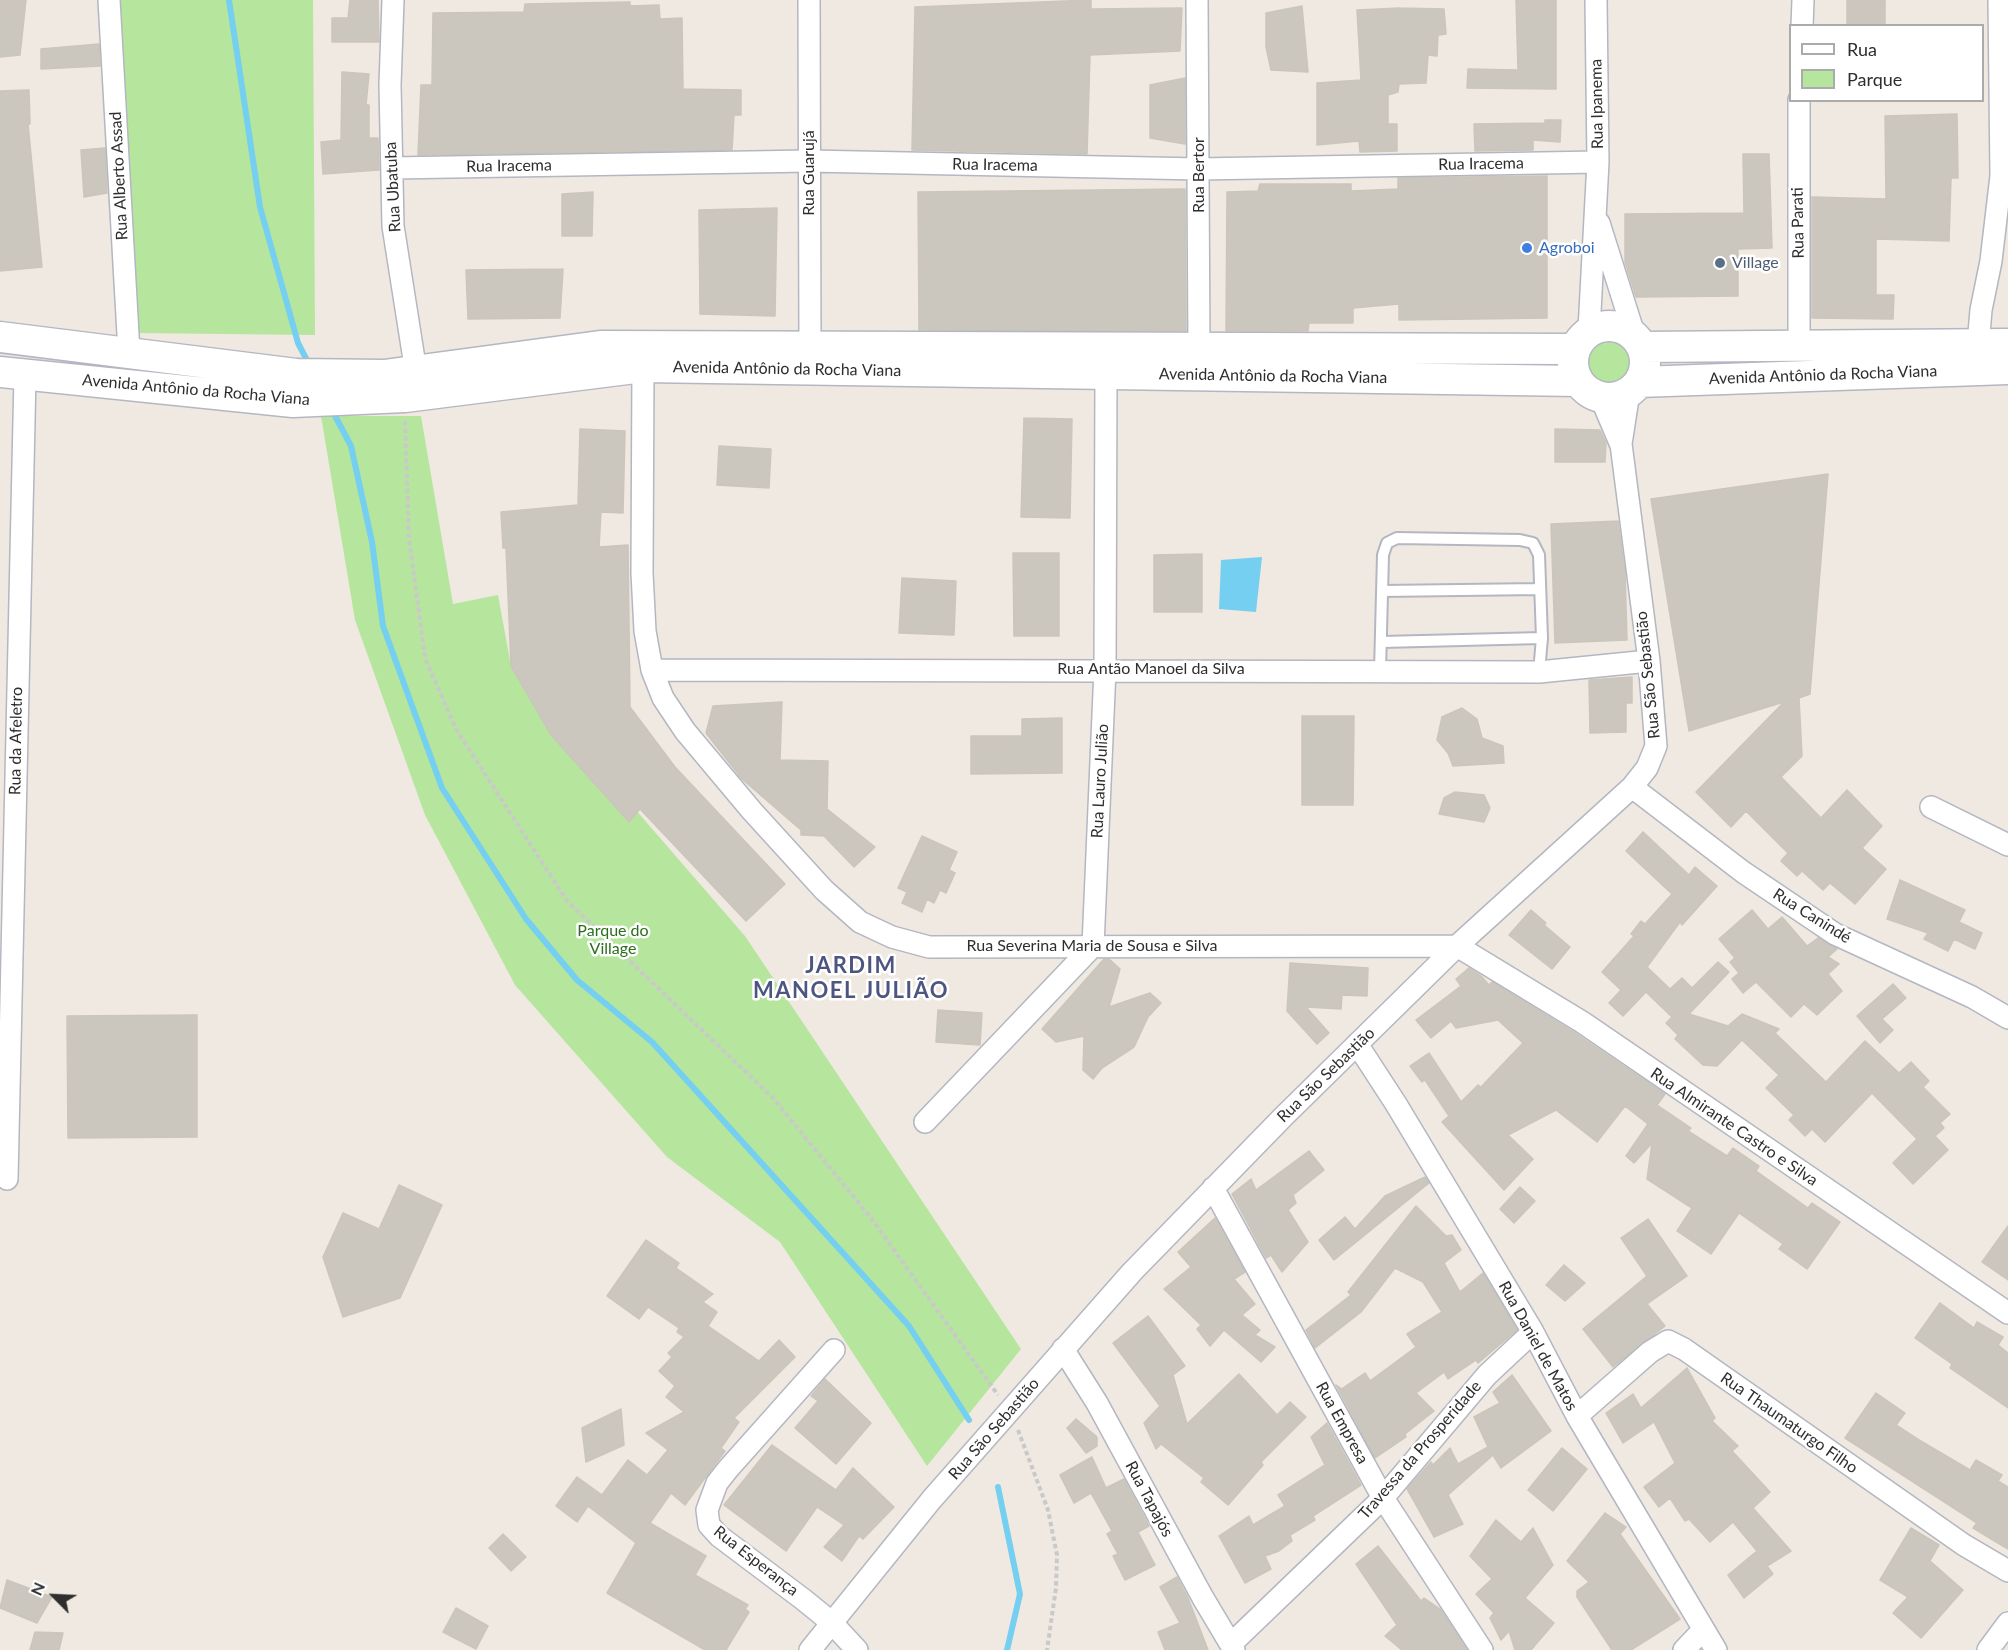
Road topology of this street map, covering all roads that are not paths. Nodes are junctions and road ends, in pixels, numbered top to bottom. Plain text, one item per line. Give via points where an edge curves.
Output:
1 (109, 0) edge
2 (393, 0) edge
3 (809, 0) edge
4 (1197, 0) edge
5 (1596, 0) edge
6 (1803, 0) edge
7 (1999, 0) edge
8 (1802, 24) edge
9 (1799, 102) edge
10 (809, 161) junction
11 (1598, 162) junction
12 (392, 168) junction
13 (1199, 170) junction
14 (1594, 208) junction
15 (0, 337) edge
16 (1582, 339) junction
17 (1638, 340) junction
18 (2008, 344) edge
19 (1799, 345) junction
20 (1978, 345) junction
21 (810, 346) junction
22 (1199, 350) junction
23 (129, 352) junction
24 (643, 367) junction
25 (2008, 369) edge
26 (12, 374) edge
27 (1106, 374) junction
28 (397, 385) junction
29 (1634, 387) junction
30 (295, 388) junction
31 (1589, 389) junction
32 (1621, 444) junction
33 (1540, 589) junction
34 (1382, 591) junction
35 (1542, 638) junction
36 (1382, 642) junction
37 (1649, 661) junction
38 (1105, 669) junction
39 (652, 670) junction
40 (1380, 671) junction
41 (1539, 672) junction
42 (1632, 787) junction
43 (1931, 807) dead end
44 (2008, 845) edge
45 (1093, 946) junction
46 (1457, 946) junction
47 (5, 950) edge
48 (2008, 1018) edge
49 (1357, 1044) junction
50 (925, 1122) dead end
51 (7, 1179) dead end
52 (1213, 1188) junction
53 (2008, 1313) edge
54 (1533, 1332) junction
55 (1063, 1349) junction
56 (834, 1350) dead end
57 (1577, 1416) junction
58 (1383, 1498) junction
59 (2008, 1571) edge
60 (831, 1622) junction
61 (2008, 1623) edge
62 (1703, 1630) junction
63 (1233, 1647) edge
64 (810, 1650) edge
65 (857, 1650) edge
66 (1482, 1650) edge
67 (1684, 1650) edge
68 (1716, 1650) edge
69 (1988, 1650) edge

1 - 23 street, Rua Alberto Assad
2 - 12 street, Rua Ubatuba
3 - 10 street, Rua Guarujá
4 - 13 street, Rua Bertor
5 - 11 street, Rua Ipanema
6 - 8 street
7 - 20 street via 2001,176
9 - 19 street, Rua Parati
10 - 12 street, Rua Iracema
10 - 13 street, Rua Iracema
10 - 21 street, Rua Guarujá
11 - 13 street, Rua Iracema
11 - 14 street, Rua Ipanema
12 - 28 street, Rua Ubatuba
13 - 22 street, Rua Bertor
14 - 16 street, Rua Ipanema
14 - 17 street, Rua Ipanema
15 - 23 main road, Avenida Antônio da Rocha Viana
16 - 17 main road via 1612,325
16 - 22 main road, Avenida Antônio da Rocha Viana
16 - 31 main road via 1572,367
17 - 19 main road, Avenida Antônio da Rocha Viana
17 - 29 main road via 1646,365
18 - 20 main road, Avenida Antônio da Rocha Viana
19 - 20 main road, Avenida Antônio da Rocha Viana
21 - 22 main road, Avenida Antônio da Rocha Viana
21 - 28 main road, Avenida Antônio da Rocha Viana via 600,346
23 - 30 main road, Avenida Antônio da Rocha Viana
24 - 27 main road, Avenida Antônio da Rocha Viana
24 - 28 main road, Avenida Antônio da Rocha Viana
24 - 39 street, Rua Severina Maria de Sousa e Silva via 642,573
25 - 29 main road, Avenida Antônio da Rocha Viana
26 - 30 main road, Avenida Antônio da Rocha Viana
26 - 47 street, Rua da Afeletro
27 - 31 main road, Avenida Antônio da Rocha Viana
27 - 38 street, Rua Lauro Julião
28 - 30 main road, Avenida Antônio da Rocha Viana
29 - 31 main road via 1620,398
29 - 32 street, Rua São Sebastião
31 - 32 street, Rua São Sebastião
32 - 37 street, Rua São Sebastião
33 - 34 lane
33 - 34 lane via 1539,555 1529,540 1397,538 1385,546
33 - 35 lane
34 - 36 lane
35 - 36 lane
35 - 41 lane
36 - 40 lane
37 - 41 street, Rua Antão Manoel da Silva
37 - 42 street, Rua São Sebastião via 1656,746 1653,758
38 - 39 street, Rua Antão Manoel da Silva
38 - 40 street, Rua Antão Manoel da Silva
38 - 45 street, Rua Lauro Julião
39 - 45 street, Rua Severina Maria de Sousa e Silva via 667,705 702,752 792,855 860,922 892,937 929,947
40 - 41 street, Rua Antão Manoel da Silva
42 - 46 street, Rua São Sebastião
42 - 48 street, Rua Canindé via 1743,872 1835,934 1972,997
43 - 44 street
45 - 46 street, Rua Severina Maria de Sousa e Silva
45 - 50 street
46 - 49 street, Rua São Sebastião
46 - 53 street, Rua Almirante Castro e Silva via 1582,1022
47 - 51 street, Rua da Afeletro
49 - 52 street, Rua São Sebastião
49 - 54 street, Rua Daniel de Matos
52 - 55 street, Rua São Sebastião
52 - 58 street, Rua Empresa
54 - 57 street, Rua Daniel de Matos
54 - 58 street, Travessa da Prosperidade via 1487,1375
55 - 60 street, Rua São Sebastião
55 - 63 street, Rua Tapajós
56 - 60 street, Rua Esperança via 728,1469 707,1510 710,1525 719,1536
57 - 59 street, Rua Thaumaturgo Filho via 1668,1341 1684,1348 1964,1545
57 - 62 street, Rua Daniel de Matos
58 - 63 street, Travessa da Prosperidade
58 - 66 street, Rua Empresa
60 - 64 street, Rua São Sebastião
60 - 65 street, Rua Esperança
61 - 69 street
62 - 67 street
62 - 68 street, Rua Daniel de Matos

